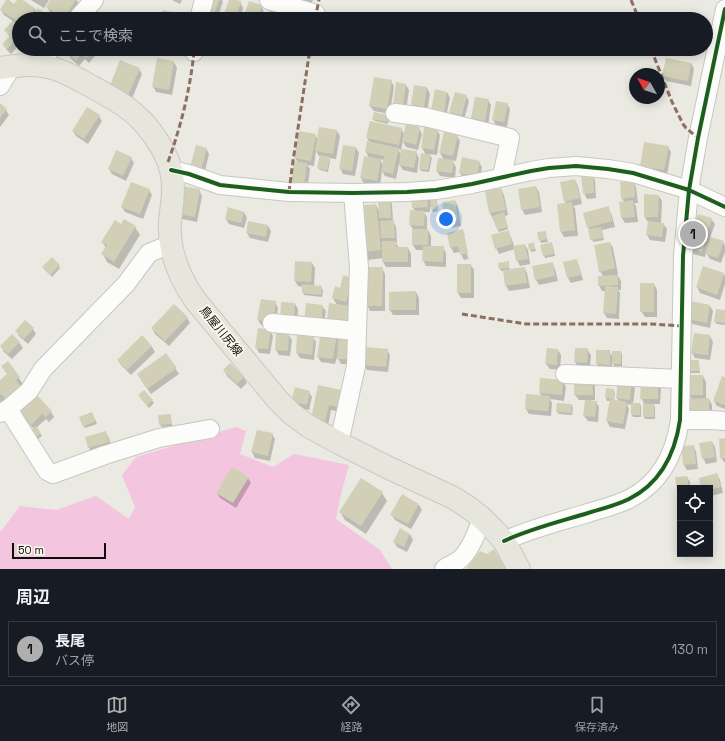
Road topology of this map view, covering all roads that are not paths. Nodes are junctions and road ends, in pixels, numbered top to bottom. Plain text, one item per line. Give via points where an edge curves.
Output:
1 (94, 0) edge
2 (204, 0) edge
3 (269, 0) edge
4 (725, 9) edge
5 (83, 12) edge
6 (201, 12) edge
7 (309, 12) edge
8 (44, 57) edge
9 (6, 67) edge
10 (0, 86) edge
11 (395, 113) dead end
12 (171, 170) junction
13 (502, 177) junction
14 (689, 190) junction
15 (353, 193) junction
16 (725, 207) edge
17 (171, 244) junction
18 (272, 323) dead end
19 (357, 331) junction
20 (566, 374) dead end
21 (680, 379) junction
22 (4, 411) edge
23 (680, 420) junction
24 (725, 421) edge
25 (210, 429) dead end
26 (339, 443) junction
27 (482, 518) junction
28 (504, 541) junction
29 (444, 569) edge
30 (519, 569) edge

1 - 5 street
2 - 6 street
3 - 7 street
4 - 14 street
8 - 9 main road, 鳥屋川尻線
8 - 12 main road, 鳥屋川尻線 via 55,68 131,111 154,136
9 - 10 street
11 - 13 street via 425,117 510,138
12 - 15 street via 220,185 290,192
12 - 17 main road, 鳥屋川尻線 via 174,192
13 - 14 street via 549,168 582,167 633,173
13 - 15 street via 436,190
14 - 16 street
14 - 21 street via 683,256
15 - 19 street via 359,267
17 - 22 street via 149,253 126,284 44,369 29,391
17 - 26 main road, 鳥屋川尻線 via 180,274 191,294 277,399 301,422
18 - 19 street
19 - 26 street via 356,366
20 - 21 street
21 - 23 street
22 - 25 street via 47,471 53,474 159,438
23 - 24 street
23 - 28 street via 676,442 668,462 654,481 639,493 619,503 527,531
26 - 27 main road, 鳥屋川尻線 via 452,497
27 - 28 main road, 鳥屋川尻線
27 - 29 street via 470,546 459,560
28 - 30 main road, 鳥屋川尻線

